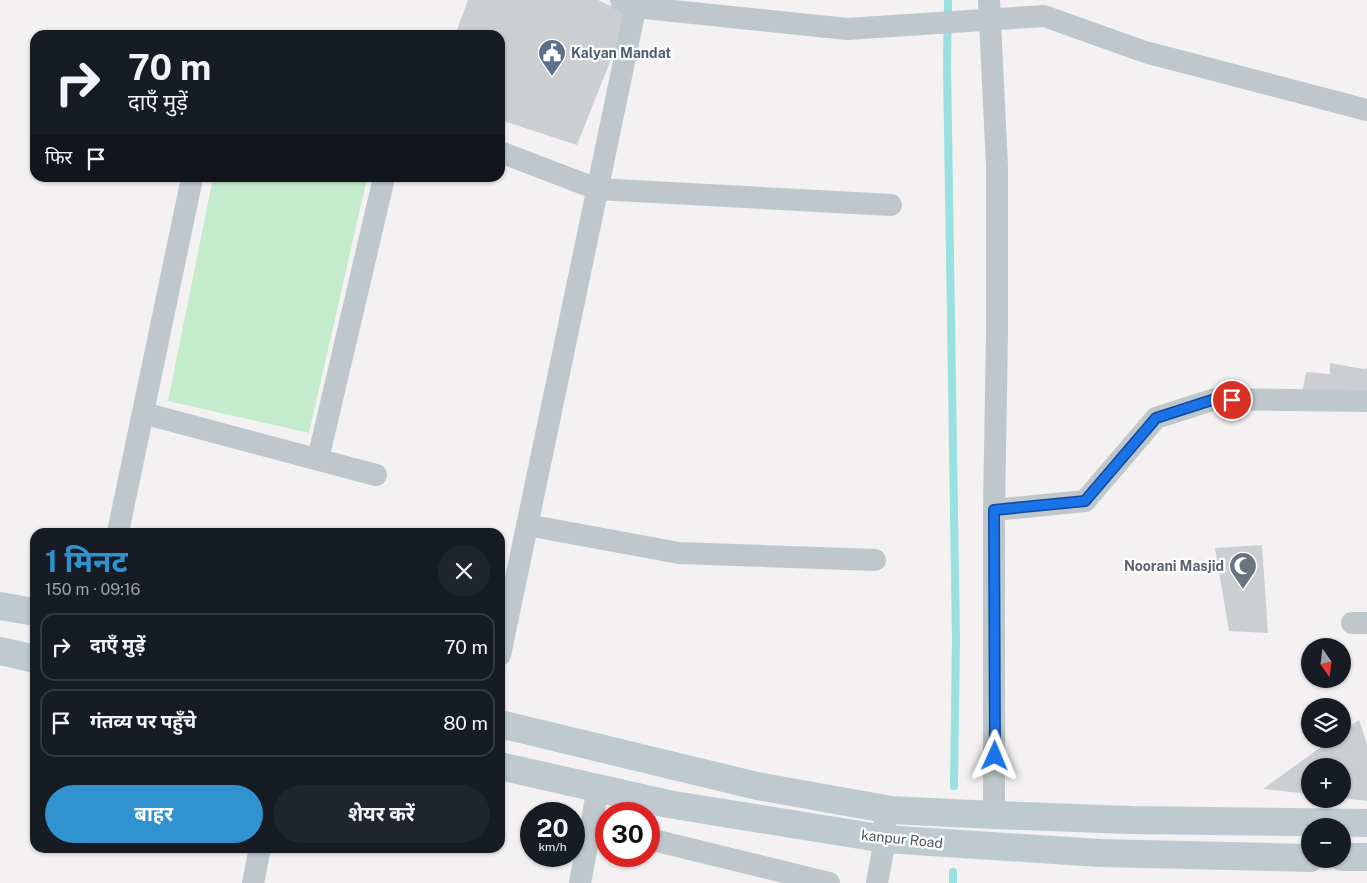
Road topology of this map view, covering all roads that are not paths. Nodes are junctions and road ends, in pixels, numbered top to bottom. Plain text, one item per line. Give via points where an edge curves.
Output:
1 (631, 2) edge
2 (987, 13) edge
3 (1367, 110) edge
4 (505, 154) edge
5 (191, 182) edge
6 (383, 182) edge
7 (597, 189) junction
8 (890, 205) dead end
9 (1367, 401) edge
10 (143, 413) junction
11 (318, 460) junction
12 (376, 475) dead end
13 (994, 510) junction
14 (527, 525) junction
15 (119, 528) edge
16 (874, 560) dead end
17 (0, 606) edge
18 (30, 611) edge
19 (505, 631) edge
20 (0, 651) edge
21 (30, 658) edge
22 (508, 726) edge
23 (505, 756) edge
24 (505, 766) edge
25 (598, 788) junction
26 (598, 802) edge
27 (885, 809) junction
28 (994, 815) junction
29 (1367, 823) edge
30 (595, 839) edge
31 (885, 839) junction
32 (660, 842) edge
33 (259, 853) edge
34 (1351, 857) edge
35 (1367, 857) edge
36 (1301, 858) edge
37 (253, 883) edge
38 (580, 883) edge
39 (829, 883) edge
40 (877, 883) edge

1 - 2 street via 847,29 915,25
1 - 7 street
2 - 3 street via 1044,16 1145,52
2 - 13 street via 997,166
4 - 7 street
5 - 10 street
6 - 11 street
7 - 8 street
7 - 14 street
9 - 13 street via 1215,399 1156,418 1085,501
10 - 11 street
10 - 15 street
11 - 12 street
13 - 28 street
14 - 16 street via 679,553
14 - 19 street
17 - 18 street
20 - 21 street
22 - 23 street
22 - 27 street via 757,786
24 - 25 street, kanpur Road
25 - 26 street
25 - 31 street, kanpur Road via 668,804
27 - 28 street
27 - 31 street
28 - 29 street
30 - 38 street
31 - 36 street, kanpur Road via 1100,853
31 - 40 street
32 - 39 street
33 - 37 street
34 - 35 street

